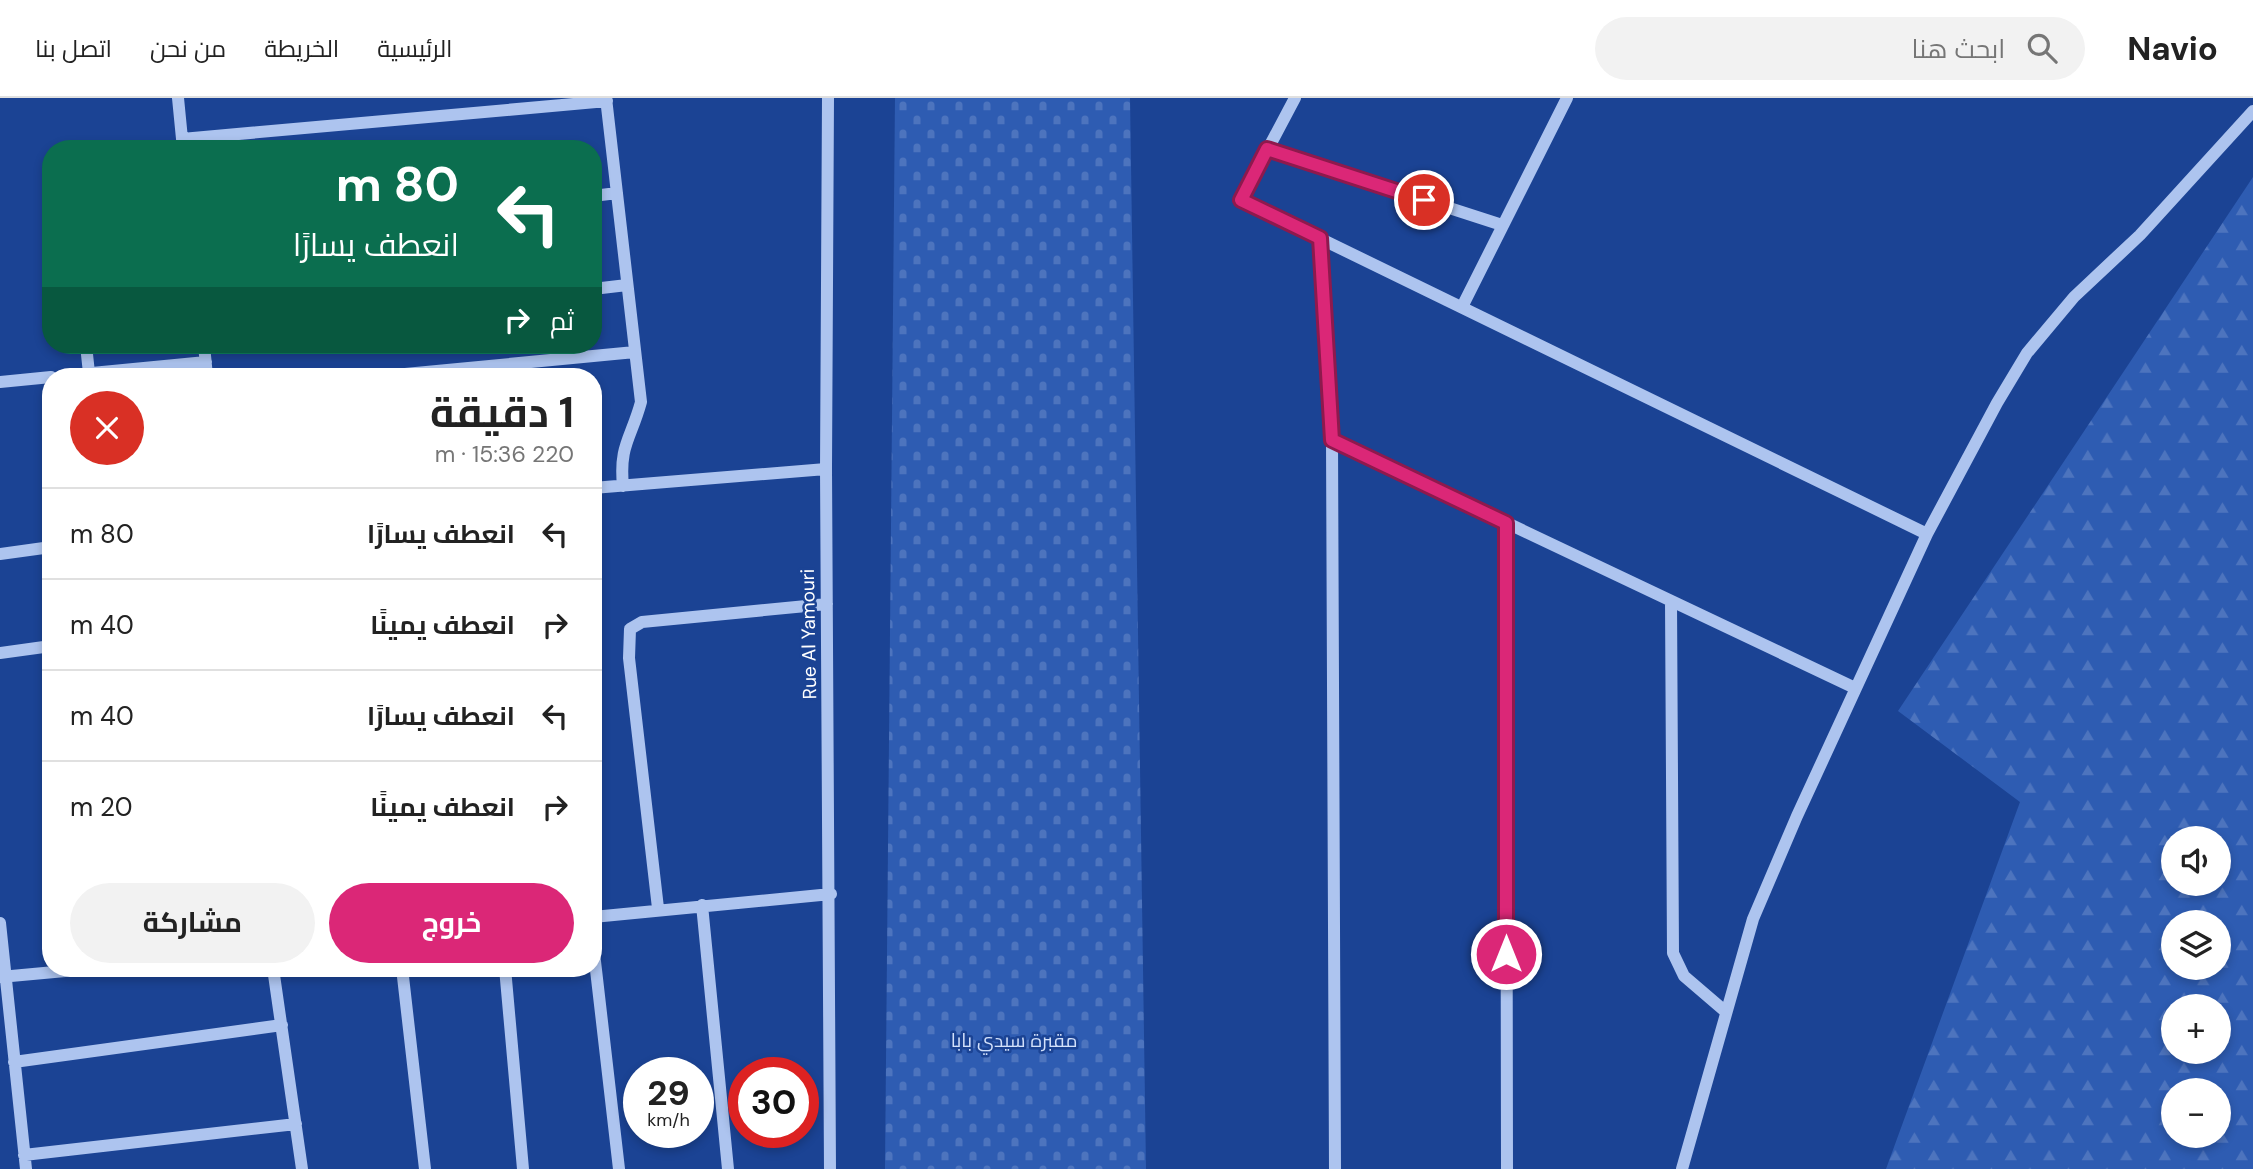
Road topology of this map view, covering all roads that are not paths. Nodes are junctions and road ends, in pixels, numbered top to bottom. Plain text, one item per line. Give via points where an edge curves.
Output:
1 (178, 98) edge
2 (828, 98) edge
3 (1294, 98) edge
4 (1567, 98) edge
5 (606, 100) edge
6 (2253, 111) edge
7 (183, 140) edge
8 (221, 140) edge
9 (1267, 149) junction
10 (617, 193) junction
11 (602, 195) edge
12 (1502, 225) junction
13 (1320, 238) junction
14 (627, 285) junction
15 (602, 288) edge
16 (1462, 307) junction
17 (635, 352) junction
18 (205, 354) edge
19 (206, 362) junction
20 (142, 368) edge
21 (206, 368) edge
22 (468, 368) edge
23 (42, 378) edge
24 (0, 382) edge
25 (1332, 440) junction
26 (826, 469) junction
27 (623, 486) junction
28 (602, 487) edge
29 (1506, 523) junction
30 (1927, 534) junction
31 (42, 548) edge
32 (0, 554) edge
33 (1671, 601) junction
34 (827, 604) junction
35 (42, 647) edge
36 (0, 653) edge
37 (1855, 688) junction
38 (831, 894) junction
39 (702, 905) junction
40 (658, 908) junction
41 (602, 916) edge
42 (0, 923) edge
43 (42, 973) edge
44 (2, 977) edge
45 (274, 977) edge
46 (403, 977) edge
47 (506, 977) edge
48 (597, 977) edge
49 (1726, 1012) junction
50 (282, 1025) junction
51 (14, 1062) junction
52 (296, 1124) junction
53 (24, 1155) junction
54 (26, 1169) edge
55 (302, 1169) edge
56 (425, 1169) edge
57 (523, 1169) edge
58 (619, 1169) edge
59 (728, 1169) edge
60 (830, 1169) edge
61 (1335, 1169) edge
62 (1507, 1169) edge
63 (1682, 1169) edge

1 - 7 street
2 - 26 street, Rue Al Yamouri
3 - 9 street
4 - 12 street
5 - 8 street
5 - 10 street
6 - 30 street via 2140,235 2074,297 2027,354
9 - 12 street
9 - 13 street via 1241,200
10 - 11 street
10 - 14 street
12 - 16 street
13 - 16 street
13 - 25 street
14 - 15 street
14 - 17 street
16 - 30 street
17 - 22 street
17 - 27 street via 641,402 622,448
18 - 19 street
19 - 20 street
19 - 21 street
23 - 24 street
25 - 29 street
25 - 61 street
26 - 27 street
26 - 34 street, Rue Al Yamouri
27 - 28 street
29 - 33 street
29 - 62 street
30 - 37 street
31 - 32 street
33 - 37 street
33 - 49 street via 1673,953 1684,976
34 - 38 street, Rue Al Yamouri
34 - 40 street via 642,622 629,629
35 - 36 street
37 - 49 street via 1753,919
38 - 39 street
38 - 60 street, Rue Al Yamouri
39 - 40 street
39 - 59 street
40 - 41 street
42 - 44 street
43 - 44 street
44 - 51 street
45 - 50 street
46 - 56 street
47 - 57 street
48 - 58 street
49 - 63 street
50 - 51 street
50 - 52 street
51 - 53 street
52 - 53 street
52 - 55 street
53 - 54 street

